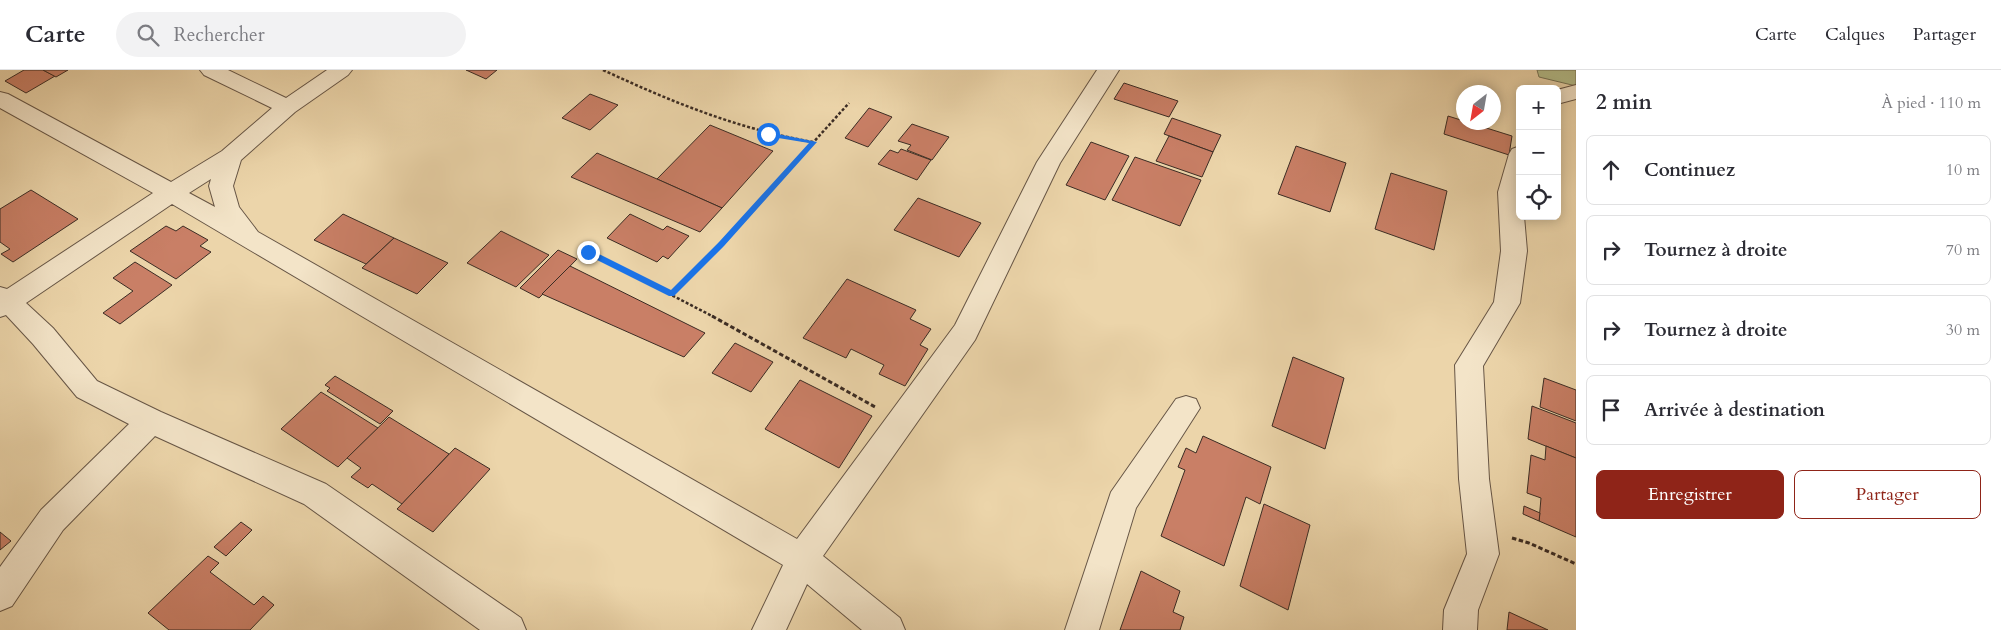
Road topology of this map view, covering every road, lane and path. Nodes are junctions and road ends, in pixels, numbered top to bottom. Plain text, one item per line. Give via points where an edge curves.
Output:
1 (210, 70) edge
2 (341, 70) edge
3 (602, 70) edge
4 (1108, 70) edge
5 (1576, 92) edge
6 (1561, 96) edge
7 (0, 99) edge
8 (849, 103) dead end
9 (288, 107) junction
10 (814, 142) junction
11 (230, 157) junction
12 (1516, 169) edge
13 (171, 193) junction
14 (254, 241) junction
15 (588, 252) dead end
16 (672, 294) junction
17 (3, 301) edge
18 (1186, 408) dead end
19 (900, 420) junction
20 (150, 421) junction
21 (1480, 530) junction
22 (802, 559) junction
23 (1576, 564) edge
24 (0, 595) edge
25 (509, 630) edge
26 (769, 630) edge
27 (888, 630) edge
28 (1082, 630) edge
29 (1460, 630) edge

1 - 9 street
2 - 9 street
3 - 10 path via 679,104 768,134
4 - 19 street via 1049,162 964,332
5 - 6 street
7 - 13 street
8 - 10 path
9 - 11 street
10 - 16 path
11 - 13 street
11 - 14 street via 221,186 228,210
12 - 21 street via 1510,192 1514,251 1507,303 1469,365 1474,479
13 - 14 street
13 - 17 street
14 - 22 street
15 - 16 path
16 - 19 path
17 - 20 street via 43,336 87,389
18 - 28 street via 1122,502
19 - 22 street
20 - 24 street via 52,520
20 - 25 street via 316,494
21 - 23 path via 1529,543
21 - 29 street via 1483,554 1462,610
22 - 26 street
22 - 27 street

